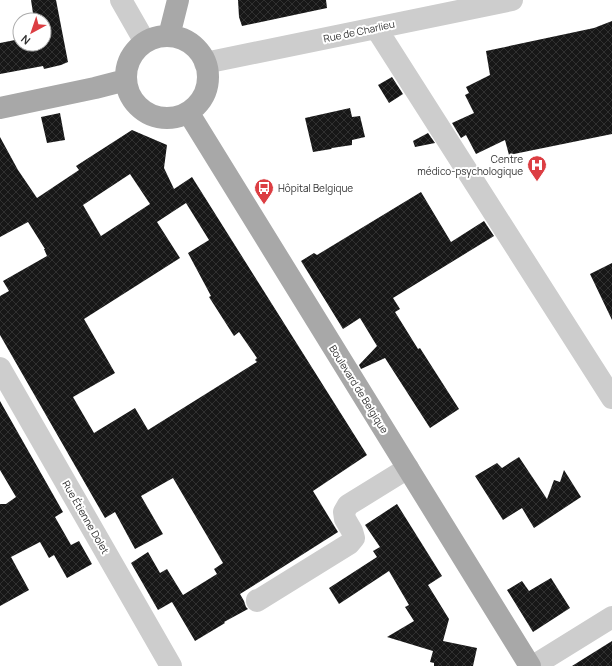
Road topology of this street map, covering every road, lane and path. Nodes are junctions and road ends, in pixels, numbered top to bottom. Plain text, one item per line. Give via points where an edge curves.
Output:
1 (120, 0) edge
2 (178, 0) edge
3 (512, 0) edge
4 (376, 28) junction
5 (169, 36) junction
6 (145, 42) junction
7 (205, 63) junction
8 (126, 80) junction
9 (0, 108) edge
10 (188, 112) junction
11 (0, 368) edge
12 (612, 398) edge
13 (408, 468) junction
14 (257, 600) dead end
15 (612, 617) edge
16 (171, 666) edge
17 (531, 666) edge

1 - 6 street
2 - 5 main road
3 - 4 street, Rue de Charlieu
4 - 7 street, Rue de Charlieu
4 - 12 street
5 - 6 main road
5 - 7 main road via 191,45
6 - 8 main road via 130,59 126,69
7 - 10 main road via 207,74 203,96
8 - 9 main road
8 - 10 main road via 129,94 137,105 148,113 161,118 175,117
10 - 13 main road, Boulevard de Belgique
11 - 16 street, Rue Étienne Dolet
13 - 14 street via 348,505 344,512 345,519 354,538 349,544
13 - 17 main road, Boulevard de Belgique
15 - 17 street

